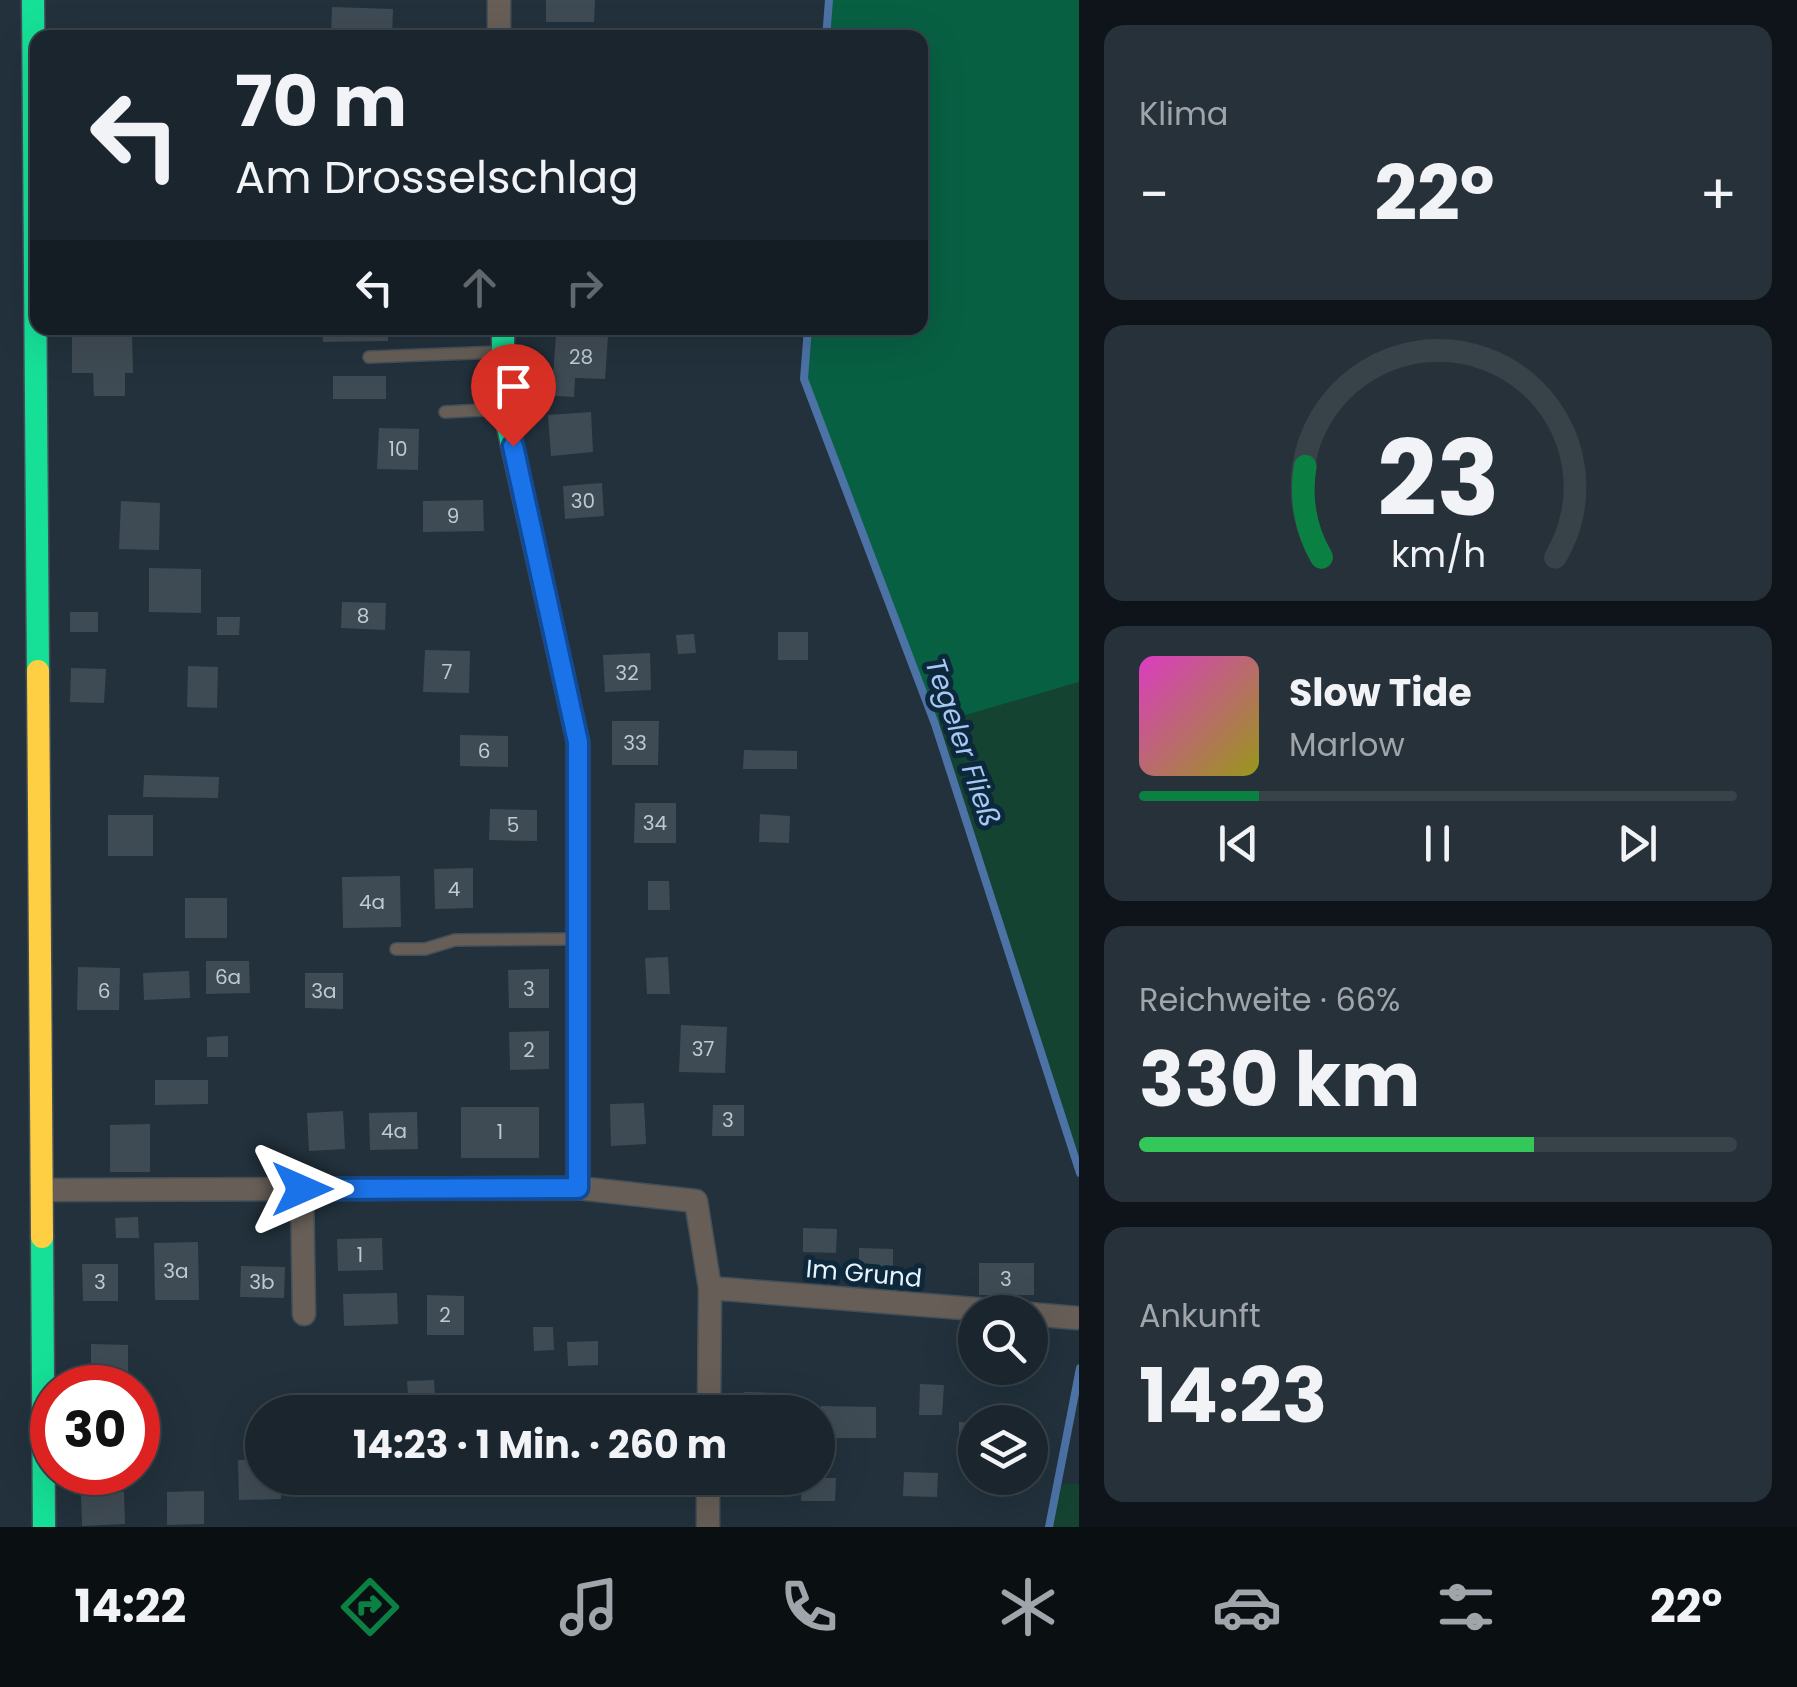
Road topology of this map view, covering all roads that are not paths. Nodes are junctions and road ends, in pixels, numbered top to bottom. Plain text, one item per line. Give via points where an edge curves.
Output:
1 (33, 0) edge
2 (499, 0) edge
3 (33, 30) edge
4 (500, 30) edge
5 (36, 335) edge
6 (503, 335) edge
7 (503, 352) junction
8 (369, 357) dead end
9 (505, 409) junction
10 (445, 412) dead end
11 (578, 939) junction
12 (396, 949) dead end
13 (578, 1188) junction
14 (302, 1189) junction
15 (42, 1193) junction
16 (710, 1288) junction
17 (958, 1308) edge
18 (304, 1314) dead end
19 (1048, 1316) edge
20 (1078, 1318) edge
21 (709, 1395) edge
22 (708, 1495) edge
23 (44, 1527) edge
24 (708, 1527) edge

1 - 3 street
2 - 4 street
5 - 15 street
6 - 7 street
7 - 8 lane
7 - 9 street
9 - 10 lane
9 - 11 street via 578,742
11 - 12 lane via 455,940
11 - 13 street
13 - 14 street
13 - 16 street via 696,1201
14 - 15 street
14 - 18 street
15 - 23 street
16 - 17 street, Im Grund
16 - 21 street
19 - 20 street
22 - 24 street

